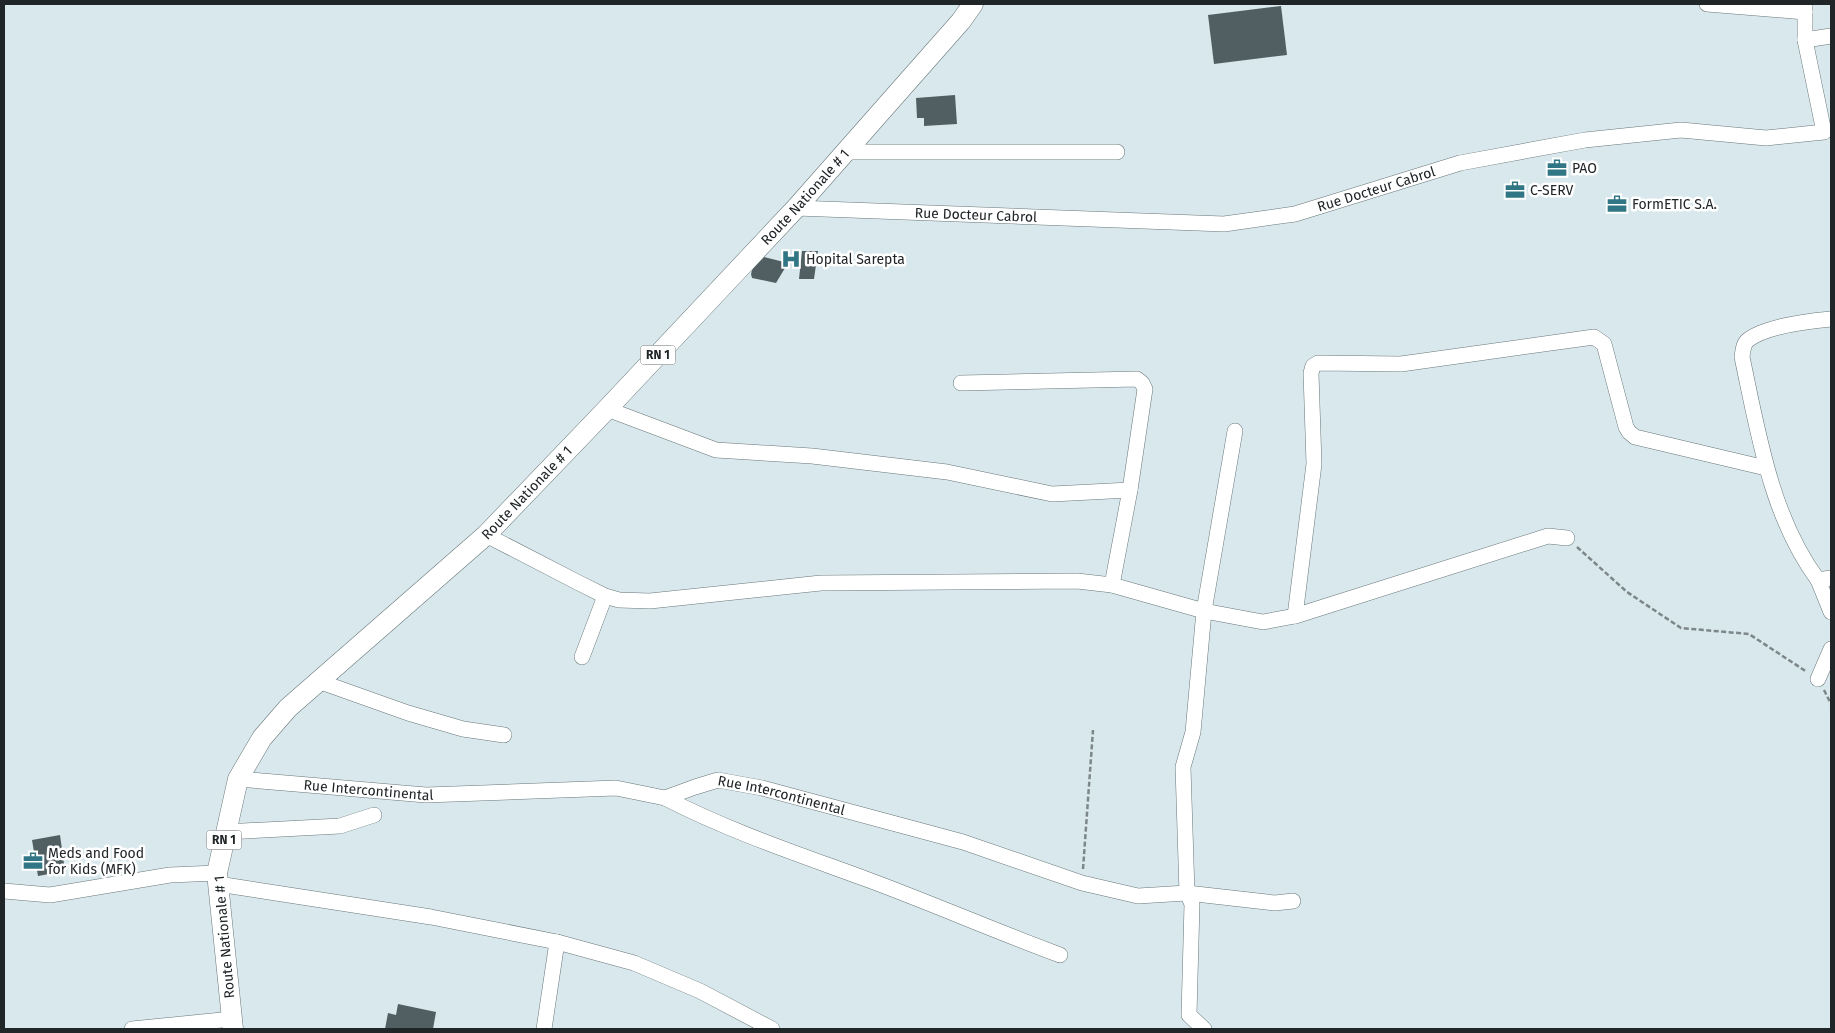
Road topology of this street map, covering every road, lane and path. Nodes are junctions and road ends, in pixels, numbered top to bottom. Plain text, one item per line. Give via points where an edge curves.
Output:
1 (973, 4) edge
2 (1707, 4) edge
3 (1805, 8) edge
4 (1831, 36) edge
5 (1805, 40) junction
6 (1828, 136) edge
7 (846, 152) junction
8 (1117, 152) dead end
9 (796, 208) junction
10 (1831, 319) edge
11 (961, 383) dead end
12 (608, 409) junction
13 (1235, 431) dead end
14 (1766, 468) junction
15 (1130, 490) junction
16 (486, 535) junction
17 (1567, 538) joint
18 (1824, 579) edge
19 (1112, 585) junction
20 (605, 596) junction
21 (1204, 611) junction
22 (1831, 612) edge
23 (1294, 616) junction
24 (1831, 649) edge
25 (582, 657) dead end
26 (1818, 679) junction
27 (318, 681) junction
28 (1831, 704) edge
29 (1093, 730) dead end
30 (504, 735) dead end
31 (238, 779) junction
32 (665, 798) junction
33 (374, 815) dead end
34 (225, 832) junction
35 (218, 879) junction
36 (1082, 883) junction
37 (4, 891) edge
38 (1189, 898) junction
39 (1292, 901) dead end
40 (557, 942) junction
41 (1060, 955) dead end
42 (232, 1024) edge
43 (132, 1029) edge
44 (544, 1029) edge
45 (772, 1029) edge
46 (1204, 1029) edge

1 - 7 main road, Route Nationale # 1 / RN 1
2 - 3 street
3 - 5 street, Rue Docteur Cabrol
4 - 5 street
5 - 6 street, Rue Docteur Cabrol
6 - 9 street, Rue Docteur Cabrol via 1766,138 1681,130 1585,140 1460,163 1295,214 1224,224
7 - 8 street
7 - 9 main road, Route Nationale # 1 / RN 1
9 - 12 main road, Route Nationale # 1 / RN 1
10 - 14 street via 1780,327 1754,336 1744,346 1742,357
11 - 15 street via 1137,379 1144,389
12 - 15 street via 716,450 812,456 947,472 1052,494
12 - 16 main road, Route Nationale # 1 / RN 1
13 - 21 street
14 - 18 street via 1789,529 1809,568
14 - 23 street via 1635,437 1626,427 1604,344 1594,338 1401,364 1318,363 1313,366 1312,373 1314,464
15 - 19 street
16 - 20 street
16 - 27 main road, Route Nationale # 1 / RN 1
17 - 23 street via 1548,536
17 - 26 path via 1627,592 1681,628 1749,634
18 - 22 street
19 - 20 street via 1076,581 821,583 650,601
19 - 21 street
20 - 25 street
21 - 23 street via 1263,622
21 - 38 street via 1193,732 1183,767
24 - 26 street
26 - 28 path
27 - 30 street via 463,729
27 - 31 main road, Route Nationale # 1 / RN 1 via 262,738
29 - 36 path
31 - 32 street, Rue Intercontinental via 426,795 616,788
31 - 34 main road, Route Nationale # 1 / RN 1
32 - 36 street, Rue Intercontinental via 718,780 762,788 963,842
32 - 41 street via 701,817
33 - 34 street via 340,826
34 - 35 main road, Route Nationale # 1 / RN 1
35 - 37 street via 170,875 50,895
35 - 40 street
35 - 42 main road, Route Nationale # 1 / RN 1
36 - 38 street, Rue Intercontinental via 1138,896
38 - 39 street, Rue Intercontinental
38 - 46 street via 1189,1015
40 - 44 street
40 - 45 street via 634,963 700,991
42 - 43 street

